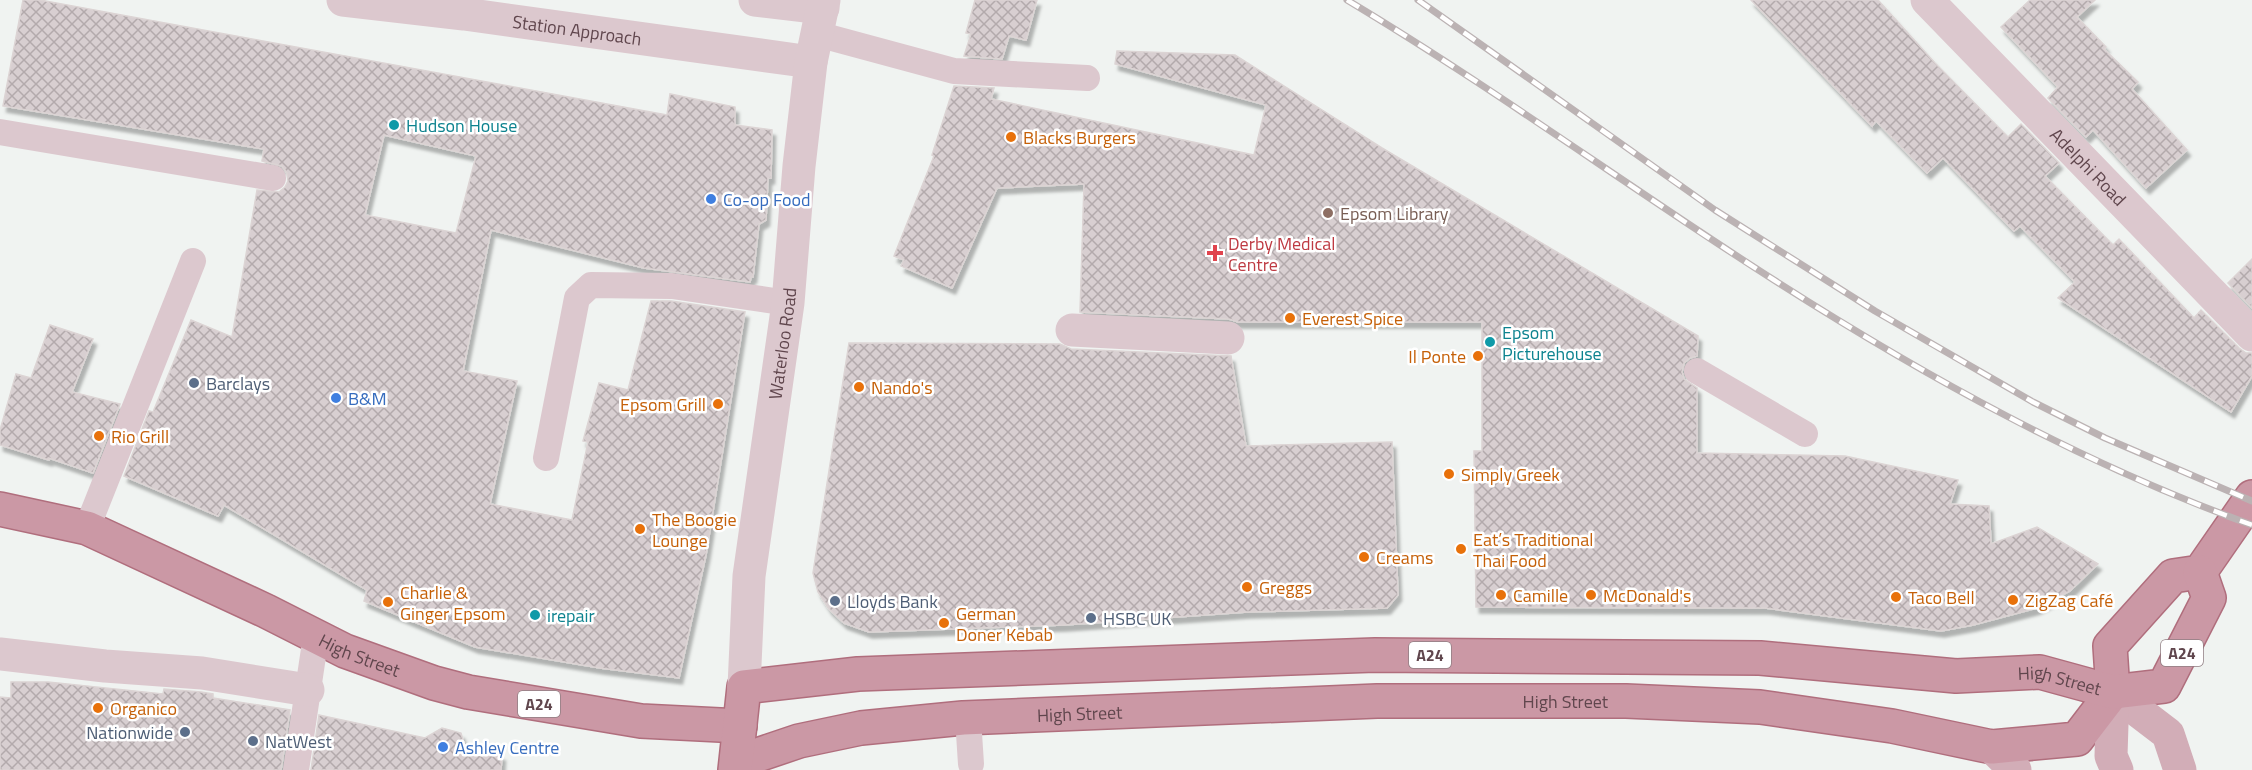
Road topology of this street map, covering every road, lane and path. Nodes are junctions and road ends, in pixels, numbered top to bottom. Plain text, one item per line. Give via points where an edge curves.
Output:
1 (344, 0) edge
2 (755, 0) edge
3 (1927, 0) edge
4 (819, 26) edge
5 (1087, 78) dead end
6 (0, 132) edge
7 (273, 178) dead end
8 (193, 261) dead end
9 (788, 303) junction
10 (1072, 330) dead end
11 (2252, 335) edge
12 (1228, 338) dead end
13 (1697, 371) dead end
14 (1805, 434) dead end
15 (546, 458) dead end
16 (2252, 497) edge
17 (0, 509) edge
18 (87, 528) junction
19 (2200, 572) junction
20 (316, 636) junction
21 (0, 654) edge
22 (744, 687) junction
23 (308, 690) junction
24 (2113, 692) junction
25 (968, 718) junction
26 (740, 726) junction
27 (1992, 747) junction
28 (971, 764) dead end
29 (736, 766) edge
30 (296, 770) edge
31 (2015, 770) edge
32 (2117, 770) edge
33 (2180, 770) edge

1 - 4 street, Station Approach via 464,14
2 - 4 street
3 - 11 street, Adelphi Road
4 - 5 lane via 954,71
4 - 9 street, Waterloo Road via 801,145
6 - 7 lane
8 - 18 lane
9 - 15 lane via 672,286 591,285 577,298
9 - 22 street, Waterloo Road via 749,576
10 - 12 street
13 - 14 lane
16 - 19 highway
17 - 18 highway, High Street / A24
18 - 20 highway, High Street / A24
19 - 24 highway via 2173,576 2110,646
19 - 24 highway, A24 via 2209,598 2164,686
20 - 23 lane
20 - 26 highway, High Street / A24 via 356,655 468,692 641,721
21 - 23 street via 202,673
22 - 24 highway, High Street / A24 via 858,674 1387,655 1760,657 1956,676 2040,672
22 - 26 highway
23 - 30 lane
24 - 27 highway, High Street via 2077,739
24 - 32 main road via 2111,756
24 - 33 main road via 2168,734
25 - 27 highway, High Street via 1377,700 1626,701 1760,707 1892,726
25 - 28 lane
25 - 29 highway, High Street via 861,728 799,741
26 - 29 highway
27 - 31 main road

